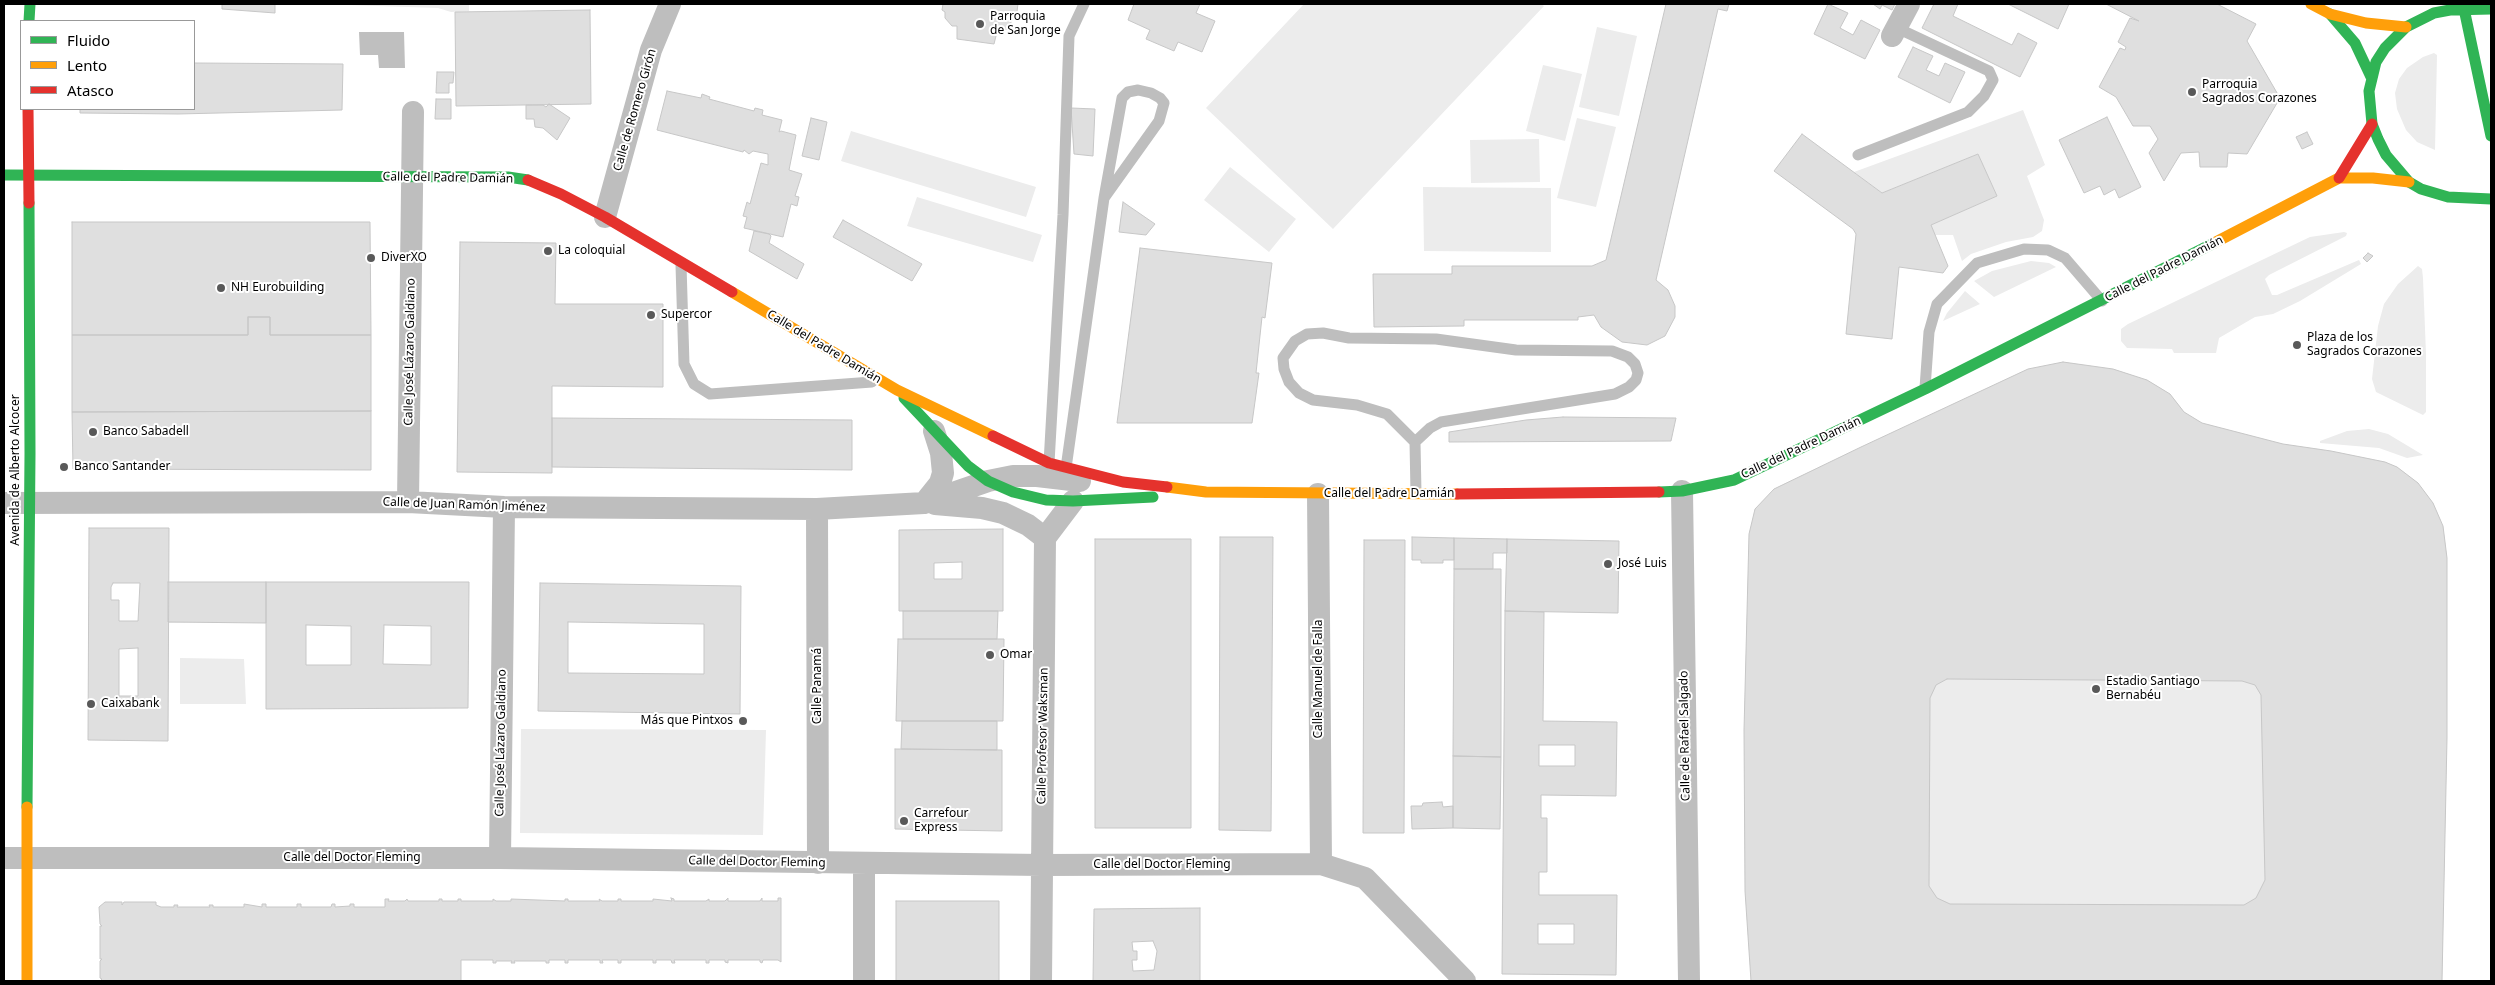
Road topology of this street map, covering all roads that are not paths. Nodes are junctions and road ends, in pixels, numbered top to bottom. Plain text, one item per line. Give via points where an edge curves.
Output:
1 (30, 4) edge
2 (670, 4) edge
3 (1084, 4) edge
4 (1909, 4) edge
5 (2311, 4) edge
6 (2463, 6) edge
7 (2491, 8) edge
8 (2330, 14) junction
9 (29, 20) edge
10 (2406, 27) junction
11 (1895, 32) joint
12 (2371, 77) junction
13 (28, 110) edge
14 (413, 112) dead end
15 (2372, 124) junction
16 (2491, 136) edge
17 (1858, 155) dead end
18 (29, 174) junction
19 (4, 175) edge
20 (413, 177) junction
21 (2339, 178) junction
22 (2409, 182) junction
23 (1104, 198) junction
24 (2491, 200) edge
25 (604, 217) junction
26 (681, 263) junction
27 (2102, 301) junction
28 (882, 382) junction
29 (1925, 389) junction
30 (897, 390) junction
31 (934, 431) junction
32 (1415, 442) junction
33 (1049, 463) junction
34 (1066, 468) junction
35 (988, 481) junction
36 (1123, 482) junction
37 (1682, 491) junction
38 (1206, 492) junction
39 (1416, 493) junction
40 (1318, 494) junction
41 (1073, 501) junction
42 (30, 502) junction
43 (408, 502) junction
44 (4, 503) edge
45 (924, 503) junction
46 (504, 507) junction
47 (817, 509) junction
48 (1045, 538) junction
49 (4, 858) edge
50 (28, 858) junction
51 (500, 858) junction
52 (818, 863) junction
53 (864, 863) junction
54 (1321, 864) junction
55 (1042, 866) junction
56 (27, 981) edge
57 (864, 981) edge
58 (1041, 981) edge
59 (1465, 981) edge
60 (1689, 981) edge

1 - 9 street
2 - 25 street, Calle de Romero Girón via 651,50
3 - 33 lane via 1069,36
4 - 11 street
5 - 8 street
6 - 7 street
6 - 10 street via 2434,13
6 - 16 street
8 - 10 street via 2366,23
8 - 12 street via 2355,43
10 - 12 street via 2385,48
11 - 17 lane via 1989,71 1993,80 1984,96 1968,112
12 - 15 street via 2369,105
13 - 18 street, Avenida de Alberto Alcocer
14 - 20 street, Calle José Lázaro Galdiano
15 - 21 street
15 - 22 street via 2386,155
18 - 19 street, Calle del Padre Damián
18 - 20 street, Calle del Padre Damián
18 - 42 street, Avenida de Alberto Alcocer
20 - 25 street, Calle del Padre Damián via 527,180
20 - 43 street, Calle José Lázaro Galdiano
21 - 22 street
21 - 27 street, Calle del Padre Damián
22 - 24 street via 2442,196
23 - 23 lane via 1159,121 1164,103 1151,93 1138,90 1128,92 1122,98
23 - 34 lane
25 - 26 street, Calle del Padre Damián
26 - 28 street, Calle del Padre Damián
26 - 28 lane via 684,364 694,384 710,394
27 - 29 street, Calle del Padre Damián
27 - 29 lane via 2065,258 2048,250 2024,249 1977,263 1938,304 1929,332
28 - 30 street, Calle del Padre Damián
29 - 37 street, Calle del Padre Damián via 1734,480
30 - 31 street, Calle del Padre Damián
30 - 33 street, Calle del Padre Damián
31 - 35 street, Calle del Padre Damián via 968,466
31 - 45 street, Calle del Padre Damián via 943,473 940,483
32 - 32 lane via 1441,422 1614,394 1629,387 1638,373 1628,357 1612,352 1516,350 1436,339 1350,338 1323,333 1307,334 1288,348 1284,369 1299,394 1313,400 1357,405 1387,414
32 - 39 lane
33 - 34 street, Calle del Padre Damián
34 - 36 street, Calle del Padre Damián
35 - 36 street, Calle del Padre Damián via 1023,475 1083,482
35 - 41 street, Calle del Padre Damián via 1031,498
35 - 45 street, Calle del Padre Damián
36 - 38 street, Calle del Padre Damián
37 - 39 street, Calle del Padre Damián
37 - 60 street, Calle de Rafael Salgado
38 - 40 street, Calle del Padre Damián
38 - 41 street, Calle del Padre Damián via 1126,500
39 - 40 street, Calle del Padre Damián
40 - 54 street, Calle Manuel de Falla
41 - 48 street
42 - 43 street, Calle de Juan Ramón Jiménez
42 - 44 street, Calle de Juan Ramón Jiménez
42 - 50 street, Avenida de Alberto Alcocer
43 - 46 street, Calle de Juan Ramón Jiménez
45 - 47 street, Calle de Juan Ramón Jiménez
45 - 48 street via 1003,513
46 - 47 street, Calle de Juan Ramón Jiménez
46 - 51 street, Calle José Lázaro Galdiano
47 - 52 street, Calle Panamá
48 - 55 street, Calle Profesor Waksman
49 - 50 street, Calle del Doctor Fleming
50 - 51 street, Calle del Doctor Fleming
50 - 56 street, Avenida de Alberto Alcocer
51 - 52 street, Calle del Doctor Fleming
52 - 53 street, Calle del Doctor Fleming
53 - 55 street, Calle del Doctor Fleming
53 - 57 street
54 - 55 street, Calle del Doctor Fleming
54 - 59 street, Calle del Doctor Fleming via 1365,878
55 - 58 street, Calle Profesor Waksman

